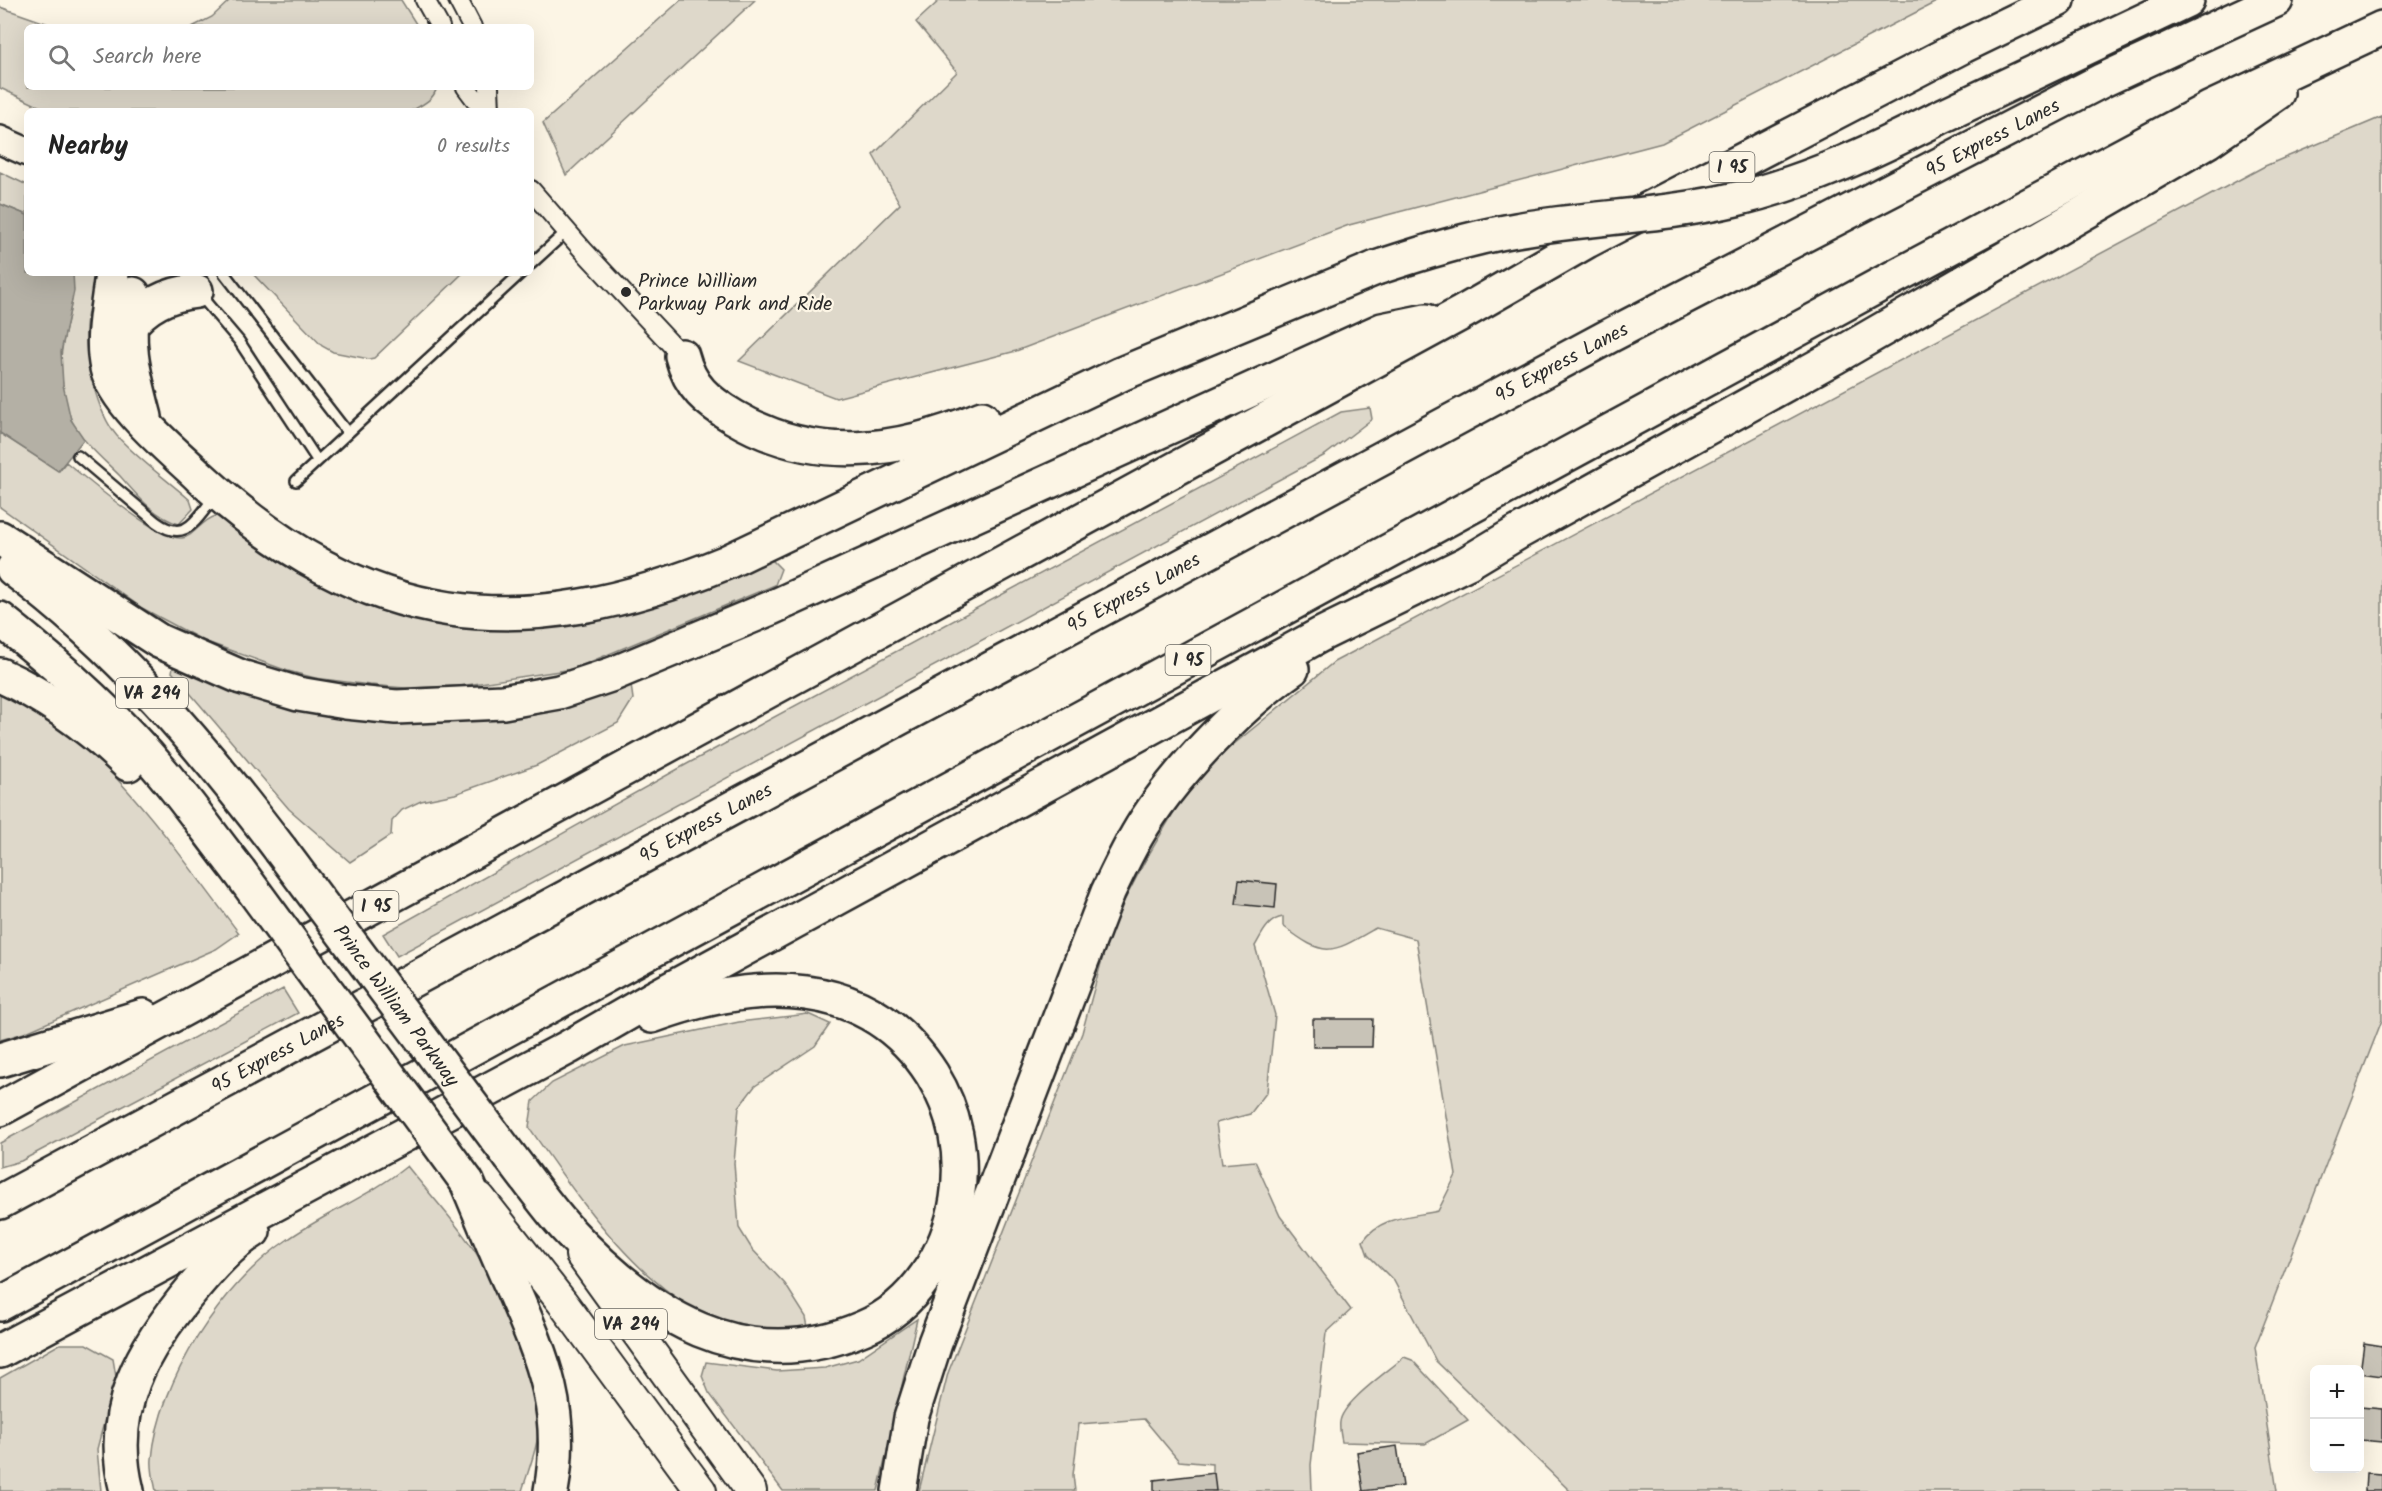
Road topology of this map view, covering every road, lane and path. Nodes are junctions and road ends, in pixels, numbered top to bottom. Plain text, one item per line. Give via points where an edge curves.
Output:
1 (425, 0) edge
2 (458, 0) edge
3 (2058, 0) edge
4 (2187, 0) edge
5 (2276, 0) edge
6 (438, 24) edge
7 (470, 24) edge
8 (2382, 28) edge
9 (2334, 51) junction
10 (468, 90) edge
11 (489, 90) edge
12 (482, 108) edge
13 (490, 108) edge
14 (0, 140) edge
15 (24, 151) edge
16 (534, 194) edge
17 (566, 231) junction
18 (534, 261) edge
19 (112, 276) edge
20 (136, 276) edge
21 (226, 276) edge
22 (518, 276) edge
23 (191, 286) joint
24 (1460, 314) junction
25 (129, 327) junction
26 (682, 356) joint
27 (1121, 374) junction
28 (147, 424) junction
29 (347, 432) junction
30 (78, 456) dead end
31 (317, 460) junction
32 (296, 481) dead end
33 (218, 493) junction
34 (0, 538) edge
35 (0, 558) edge
36 (1450, 572) junction
37 (0, 618) edge
38 (0, 675) edge
39 (239, 871) junction
40 (210, 996) junction
41 (569, 1047) junction
42 (0, 1060) edge
43 (0, 1109) edge
44 (306, 1138) junction
45 (367, 1155) junction
46 (511, 1158) junction
47 (467, 1182) junction
48 (0, 1202) edge
49 (0, 1282) edge
50 (0, 1304) edge
51 (0, 1351) edge
52 (127, 1491) edge
53 (551, 1491) edge
54 (701, 1491) edge
55 (752, 1491) edge
56 (899, 1491) edge

1 - 6 street
2 - 7 street
3 - 24 highway, I 95 via 1587,241
4 - 27 highway, bridge via 1870,153 1738,198 1673,212 1516,230 1441,247 1376,268
5 - 48 highway, 95 Express Lanes via 2082,91 1622,329
8 - 9 highway, I 95
9 - 36 highway via 2208,141 1835,357
9 - 44 highway, I 95 via 2209,109 1887,280
10 - 12 street
11 - 13 street
14 - 15 street
16 - 17 street
17 - 18 lane
17 - 26 street
19 - 28 highway via 106,368 124,402
20 - 25 highway
21 - 29 lane
22 - 29 lane
23 - 25 highway via 149,306
23 - 31 lane via 239,341
24 - 34 highway via 1382,330 771,608 613,674 559,692 502,702 425,707 346,702 298,694 241,677 159,641
24 - 40 highway, I 95
25 - 28 highway via 129,357
26 - 27 highway via 689,379 724,411 765,432 827,448 856,449 918,441 996,412
27 - 33 highway via 727,562 649,591 579,608 482,613 398,598 357,584 308,560 274,539
28 - 33 highway
29 - 31 lane
30 - 33 lane via 171,531 190,527
31 - 32 lane
35 - 46 highway, Prince William Parkway / VA 294, bridge via 42,590 157,698 212,760
36 - 41 highway via 1322,634
36 - 56 highway via 1274,682 1203,750 1138,834 1096,917 934,1344 911,1418
37 - 39 highway, VA 294 via 106,713 162,772
38 - 39 highway via 34,692 92,731
39 - 47 highway, VA 294, bridge
40 - 42 highway
40 - 43 highway, I 95
41 - 45 highway
41 - 46 highway via 687,1004 724,995 792,992 857,1005 879,1017 922,1059 952,1116 960,1168 957,1199 944,1245 910,1295 874,1324 815,1345 742,1345 692,1326 615,1275 565,1227
44 - 49 highway
44 - 50 highway, I 95
45 - 51 highway
45 - 52 highway via 246,1235 164,1322 139,1364 128,1399 122,1454
46 - 55 main road, Prince William Parkway / VA 294
47 - 53 highway via 543,1362 556,1437
47 - 54 main road, VA 294 via 562,1302

